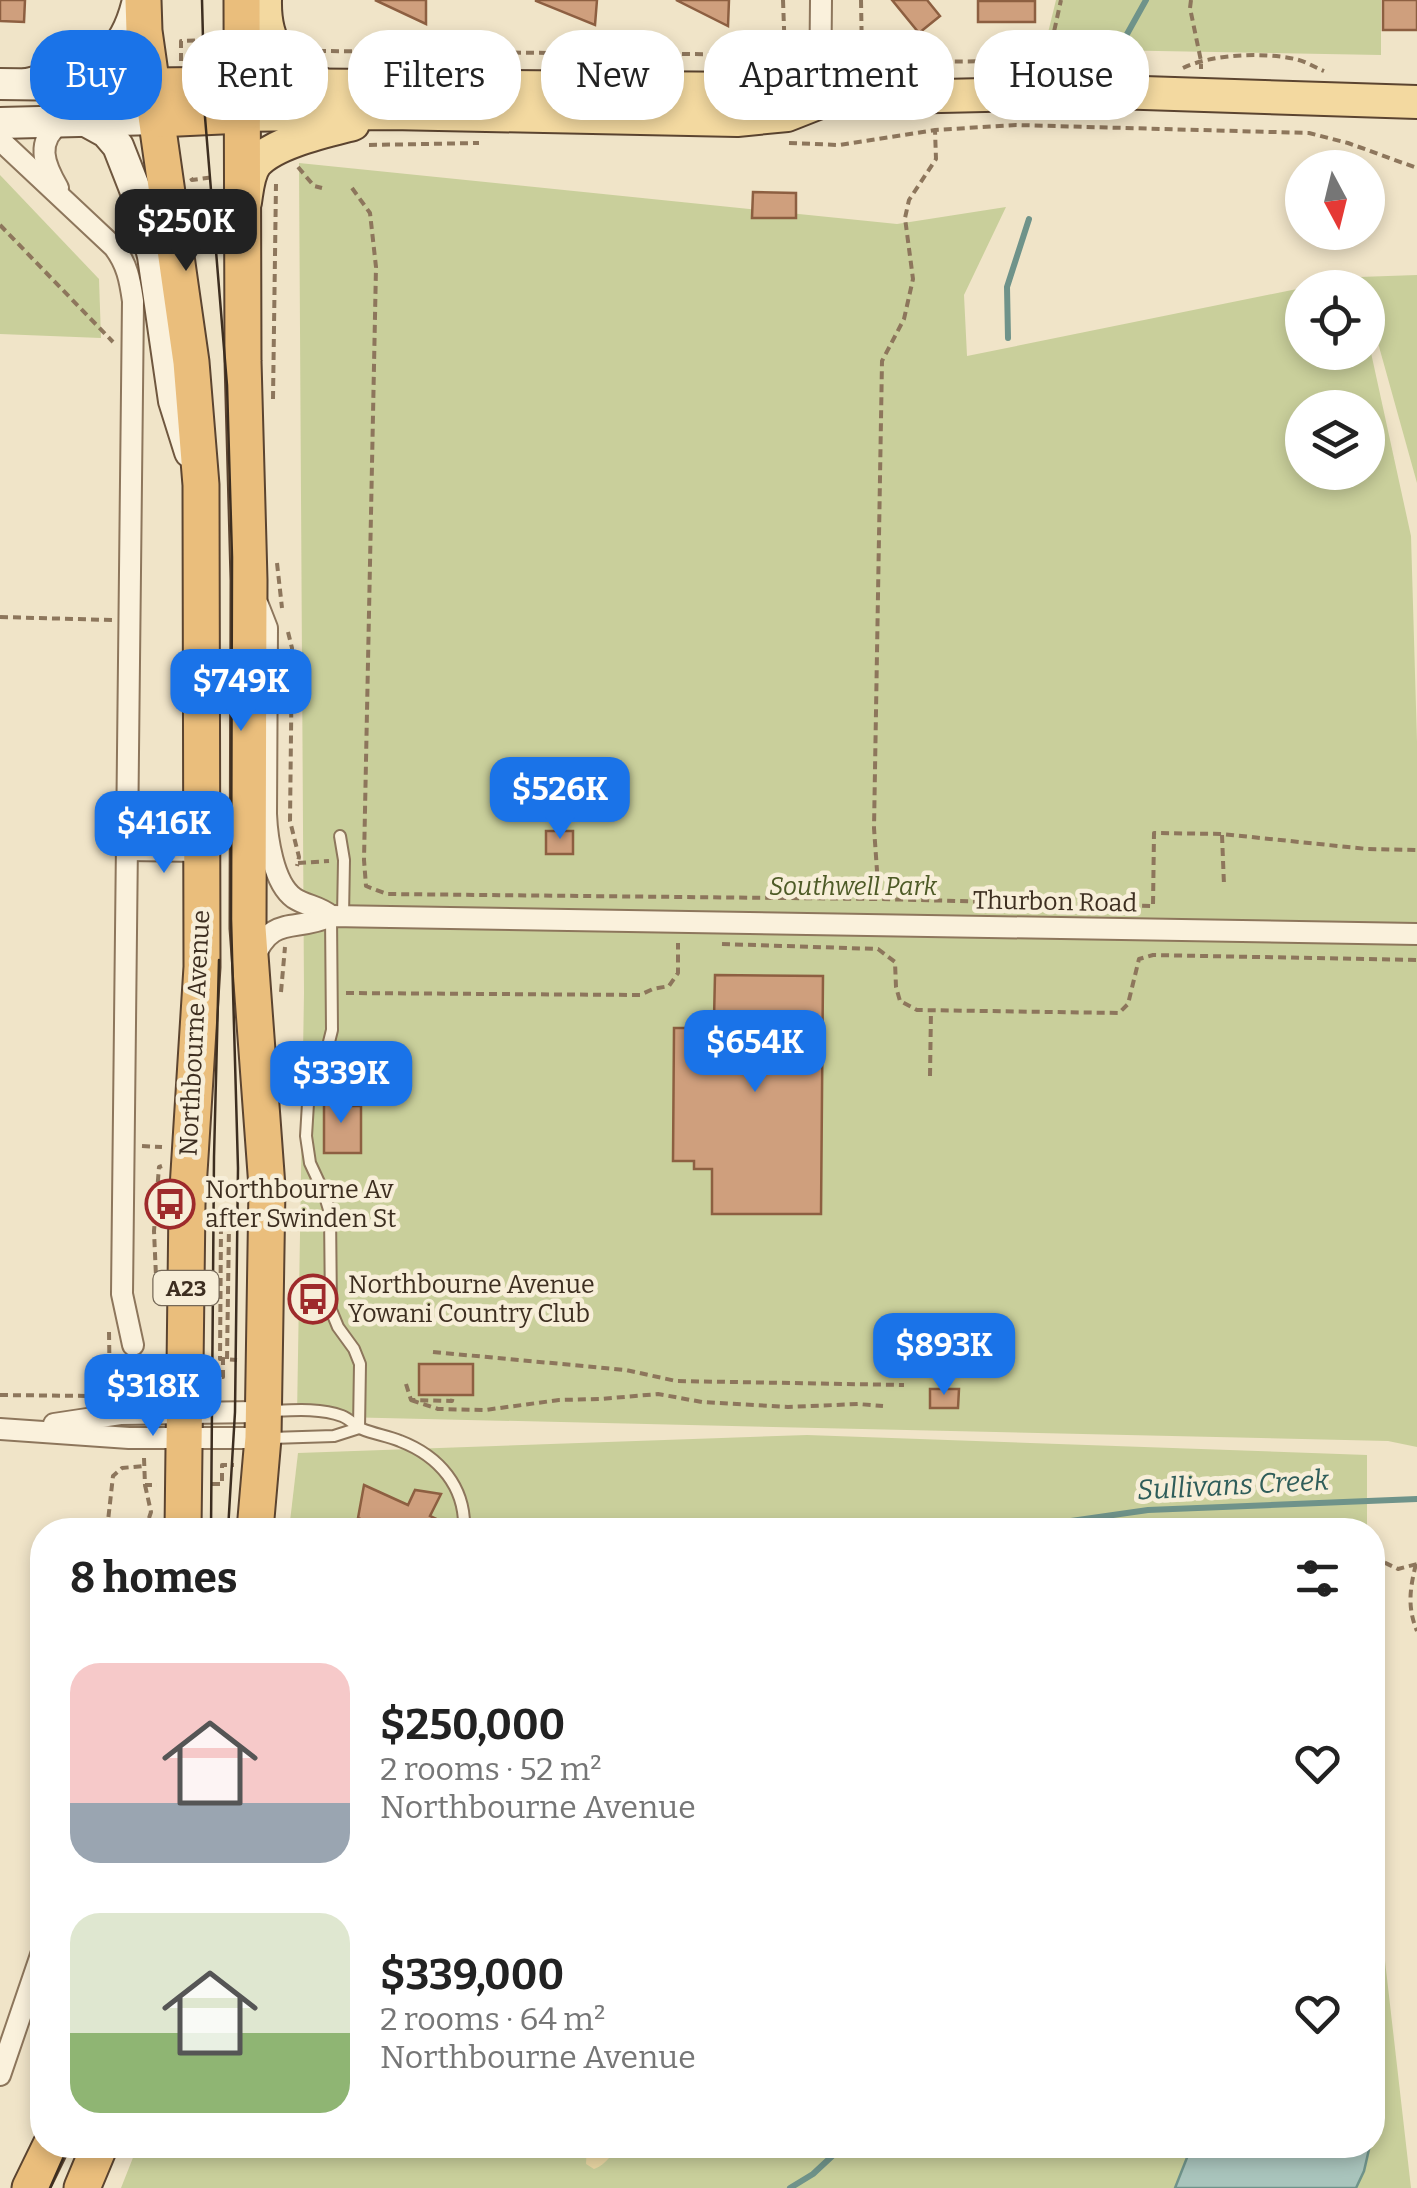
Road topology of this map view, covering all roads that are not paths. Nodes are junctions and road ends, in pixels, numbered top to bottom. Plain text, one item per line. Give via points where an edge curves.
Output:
1 (141, 0) edge
2 (242, 0) edge
3 (265, 0) edge
4 (821, 0) edge
5 (144, 30) edge
6 (242, 30) edge
7 (268, 30) edge
8 (821, 30) edge
9 (13, 84) edge
10 (328, 87) edge
11 (704, 89) edge
12 (954, 95) edge
13 (1417, 102) edge
14 (521, 116) edge
15 (704, 119) edge
16 (78, 120) edge
17 (157, 120) edge
18 (243, 120) edge
19 (368, 120) edge
20 (74, 121) junction
21 (0, 123) edge
22 (0, 140) edge
23 (64, 198) junction
24 (244, 207) junction
25 (201, 485) junction
26 (248, 580) junction
27 (340, 836) dead end
28 (126, 850) junction
29 (202, 851) junction
30 (278, 872) joint
31 (337, 916) junction
32 (1417, 934) edge
33 (250, 968) junction
34 (133, 1345) dead end
35 (263, 1425) junction
36 (185, 1426) junction
37 (359, 1428) junction
38 (0, 1429) edge
39 (182, 1518) edge
40 (256, 1518) edge
41 (464, 1518) edge
42 (30, 1987) edge
43 (0, 2075) edge
44 (45, 2158) edge
45 (95, 2158) edge
46 (30, 2188) edge
47 (82, 2188) edge

1 - 5 highway, Northbourne Avenue / A23
1 - 9 main road via 112,55 98,65
2 - 6 highway, Northbourne Avenue
3 - 7 main road
4 - 8 street
10 - 11 main road
12 - 13 main road via 1114,92
14 - 15 main road
16 - 20 main road
17 - 25 highway, Northbourne Avenue / A23
18 - 24 highway, Northbourne Avenue
19 - 24 main road via 281,146 255,164
20 - 21 main road
20 - 23 street via 49,134 44,156
20 - 25 main road via 106,132 118,146 138,197 174,401
22 - 23 street
23 - 28 street via 123,260 132,302
24 - 26 highway, Northbourne Avenue
25 - 29 highway, Northbourne Avenue / A23
26 - 30 street, Northbourne Avenue via 267,628 266,828
26 - 33 highway, Northbourne Avenue
27 - 31 lane
28 - 29 street
28 - 34 street via 122,1294
29 - 36 highway, Northbourne Avenue / A23
30 - 31 street, Thurbon Road via 293,897
31 - 32 street, Thurbon Road
31 - 33 street, Thurbon Road via 269,933
31 - 37 lane via 331,1036 309,1086 306,1136 330,1213 331,1310 360,1364
33 - 35 highway, Northbourne Avenue via 267,1187
35 - 36 street
35 - 37 lane via 334,1436
35 - 37 lane via 317,1411 343,1416
35 - 40 highway, Northbourne Avenue
36 - 38 street via 120,1414
36 - 39 highway, Northbourne Avenue / A23
37 - 41 lane via 409,1444 441,1466 457,1488
42 - 43 street
44 - 46 highway
45 - 47 highway

